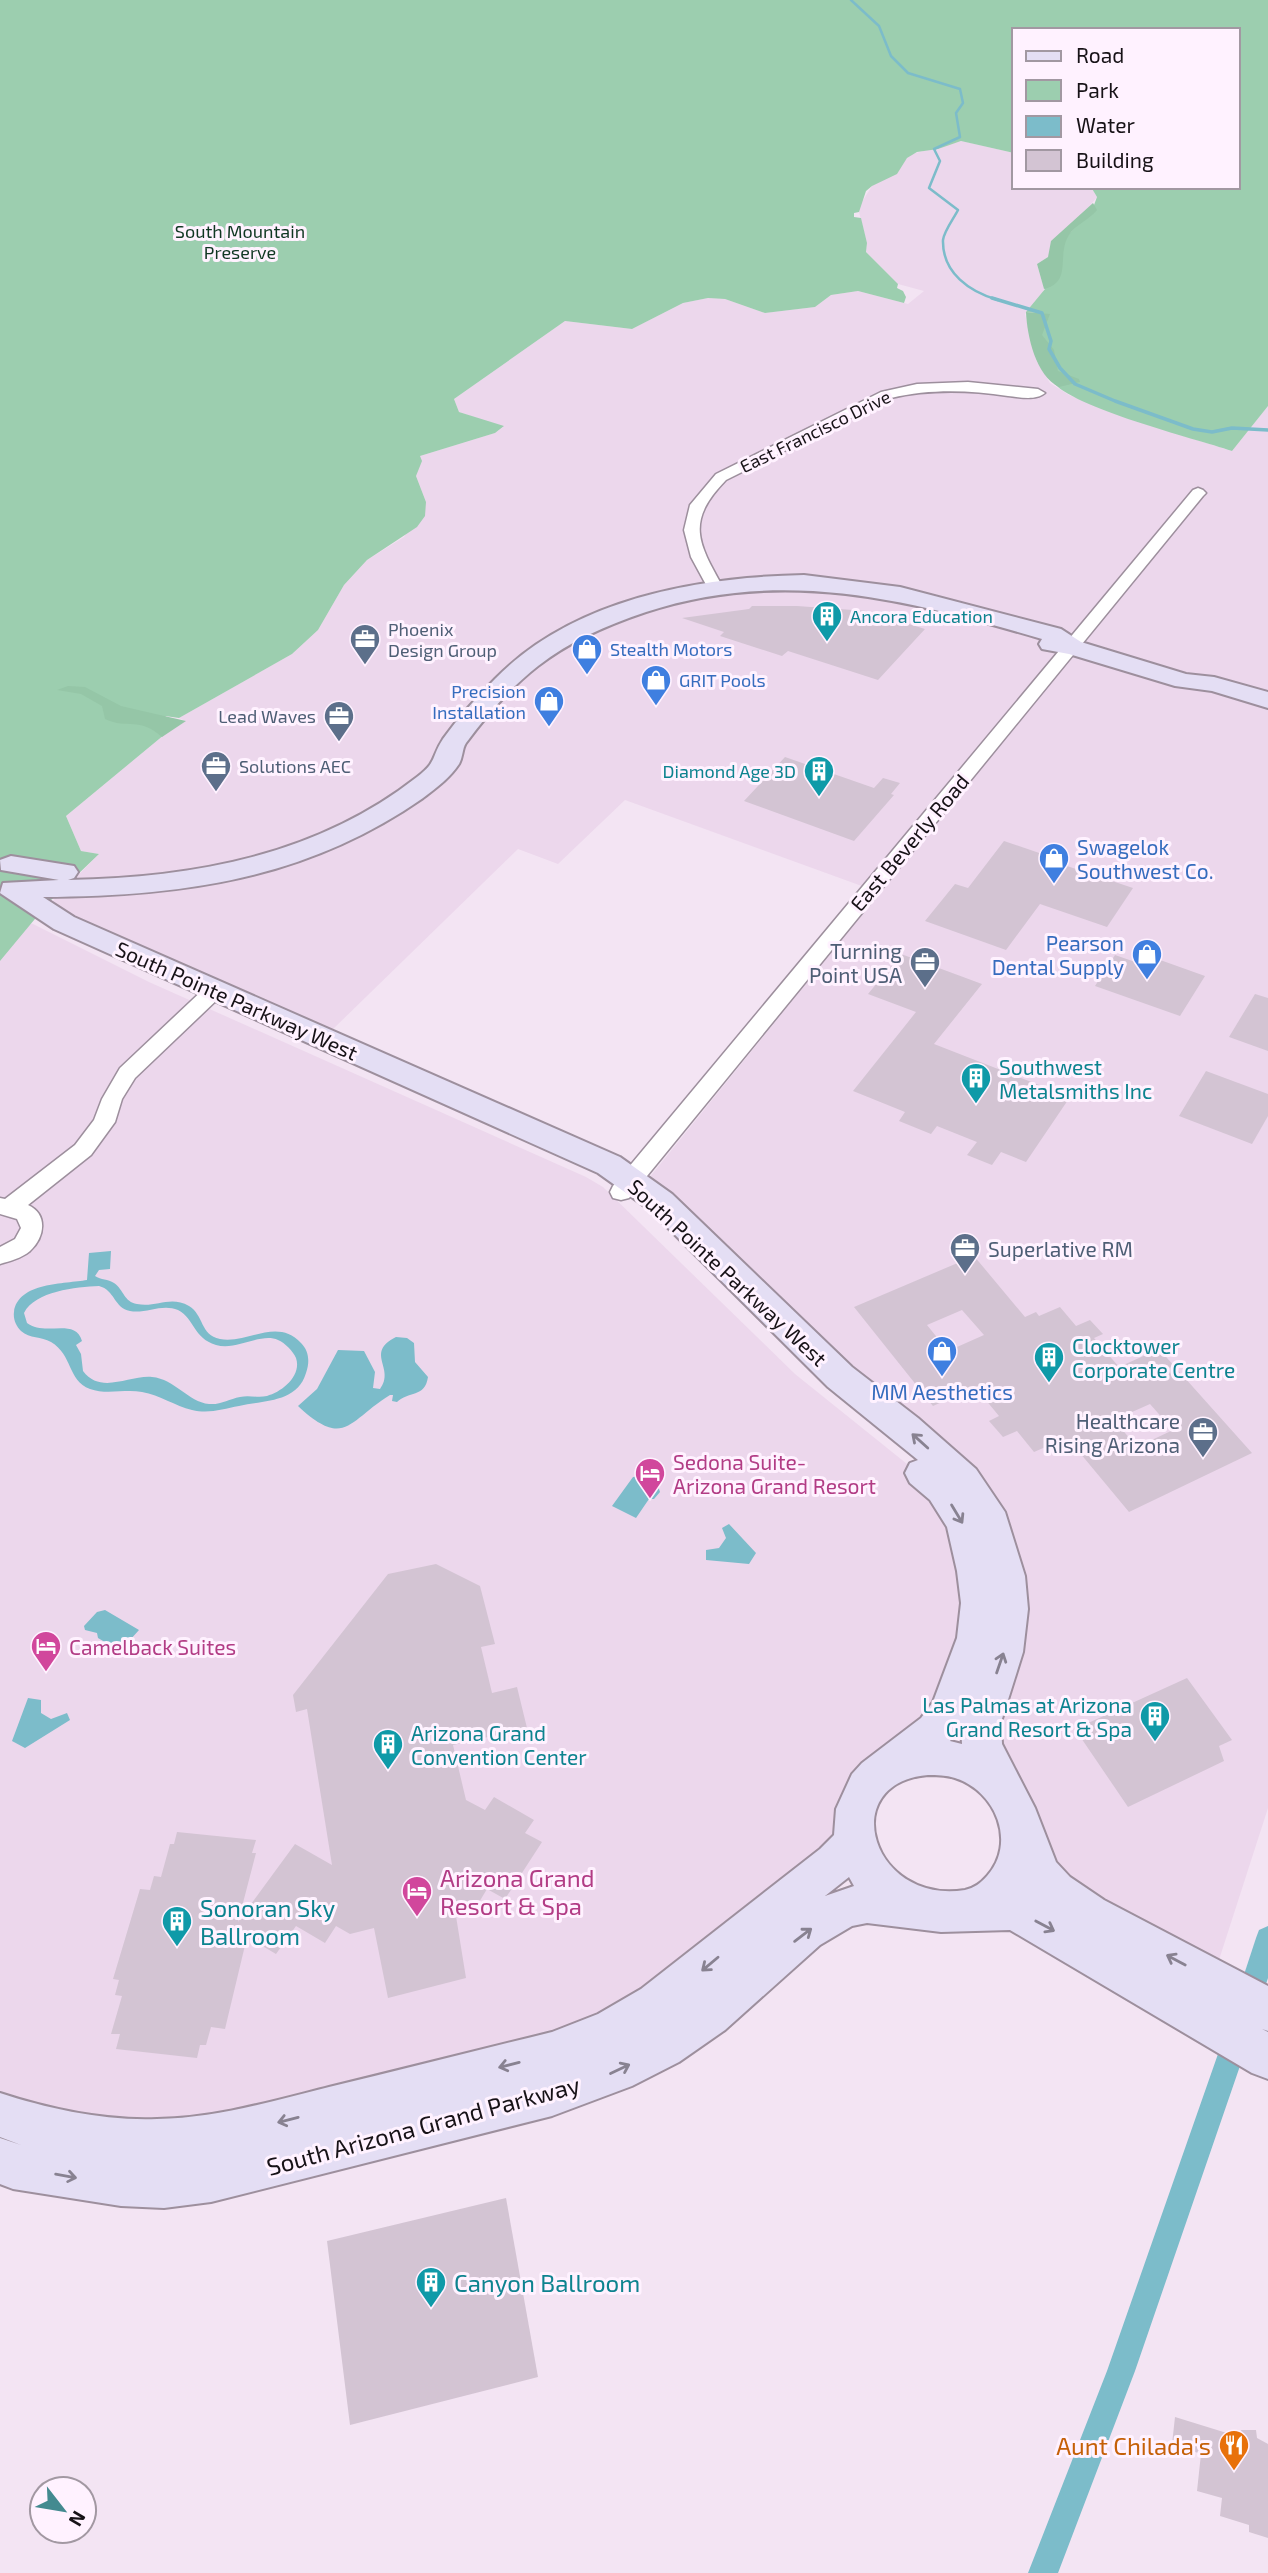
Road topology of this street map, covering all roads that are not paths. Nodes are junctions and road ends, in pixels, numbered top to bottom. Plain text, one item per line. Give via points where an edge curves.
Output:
1 (1038, 393) dead end
2 (1199, 494) dead end
3 (716, 589) junction
4 (1072, 646) junction
5 (1184, 681) junction
6 (1268, 700) edge
7 (1268, 713) edge
8 (452, 746) junction
9 (6, 885) edge
10 (114, 886) junction
11 (88, 932) junction
12 (209, 996) junction
13 (626, 1185) junction
14 (5, 1206) edge
15 (0, 1255) edge
16 (888, 1767) junction
17 (1014, 1807) junction
18 (855, 1841) junction
19 (938, 1911) junction
20 (1256, 2003) edge
21 (1248, 2046) edge
22 (0, 2115) edge
23 (0, 2161) edge

1 - 3 street, East Francisco Drive via 968,386 917,388 886,395 721,477 704,492 691,522 692,541
2 - 4 street, East Beverly Road
3 - 4 street via 818,591 879,598 1044,643
3 - 8 street via 632,608 568,635 500,687
4 - 5 street
4 - 13 street, East Beverly Road
5 - 6 street via 1214,684
5 - 7 street via 1202,693
8 - 9 street via 435,752 369,804 308,833 237,856 143,872 59,872
8 - 10 street via 447,762 422,785 333,838 204,877
9 - 10 street
9 - 11 street, South Pointe Parkway West via 55,918
9 - 12 street, South Pointe Parkway West via 39,924
10 - 11 street via 89,896 77,910 76,919
11 - 12 street, South Pointe Parkway West
12 - 13 street, South Pointe Parkway West via 593,1174
12 - 14 street via 127,1073 92,1141
13 -> 16 street, South Pointe Parkway West via 747,1319 943,1490 964,1524 980,1603 975,1638 949,1712 935,1730
17 -> 13 street, South Pointe Parkway West via 982,1746 981,1722 1004,1652 1009,1609 992,1523 963,1479 840,1377 661,1202
14 - 15 street via 27,1214 33,1228 17,1250
16 - 17 street via 911,1758 938,1756 965,1762 989,1775
16 - 18 street via 871,1780 860,1798 854,1818
17 - 19 street, South Arizona Grand Parkway via 1023,1845 1017,1870 1004,1890 982,1905
20 -> 17 street via 1080,1909 1051,1888 1040,1875
18 - 19 street via 877,1883 896,1899
18 -> 22 street, South Arizona Grand Parkway via 835,1863 656,2004 612,2030 552,2054 190,2140 122,2141 32,2126
19 -> 21 street, South Arizona Grand Parkway via 1014,1910
23 -> 19 street, South Arizona Grand Parkway via 124,2186 186,2183 538,2100 651,2054 710,2015 759,1968 841,1909 866,1903

